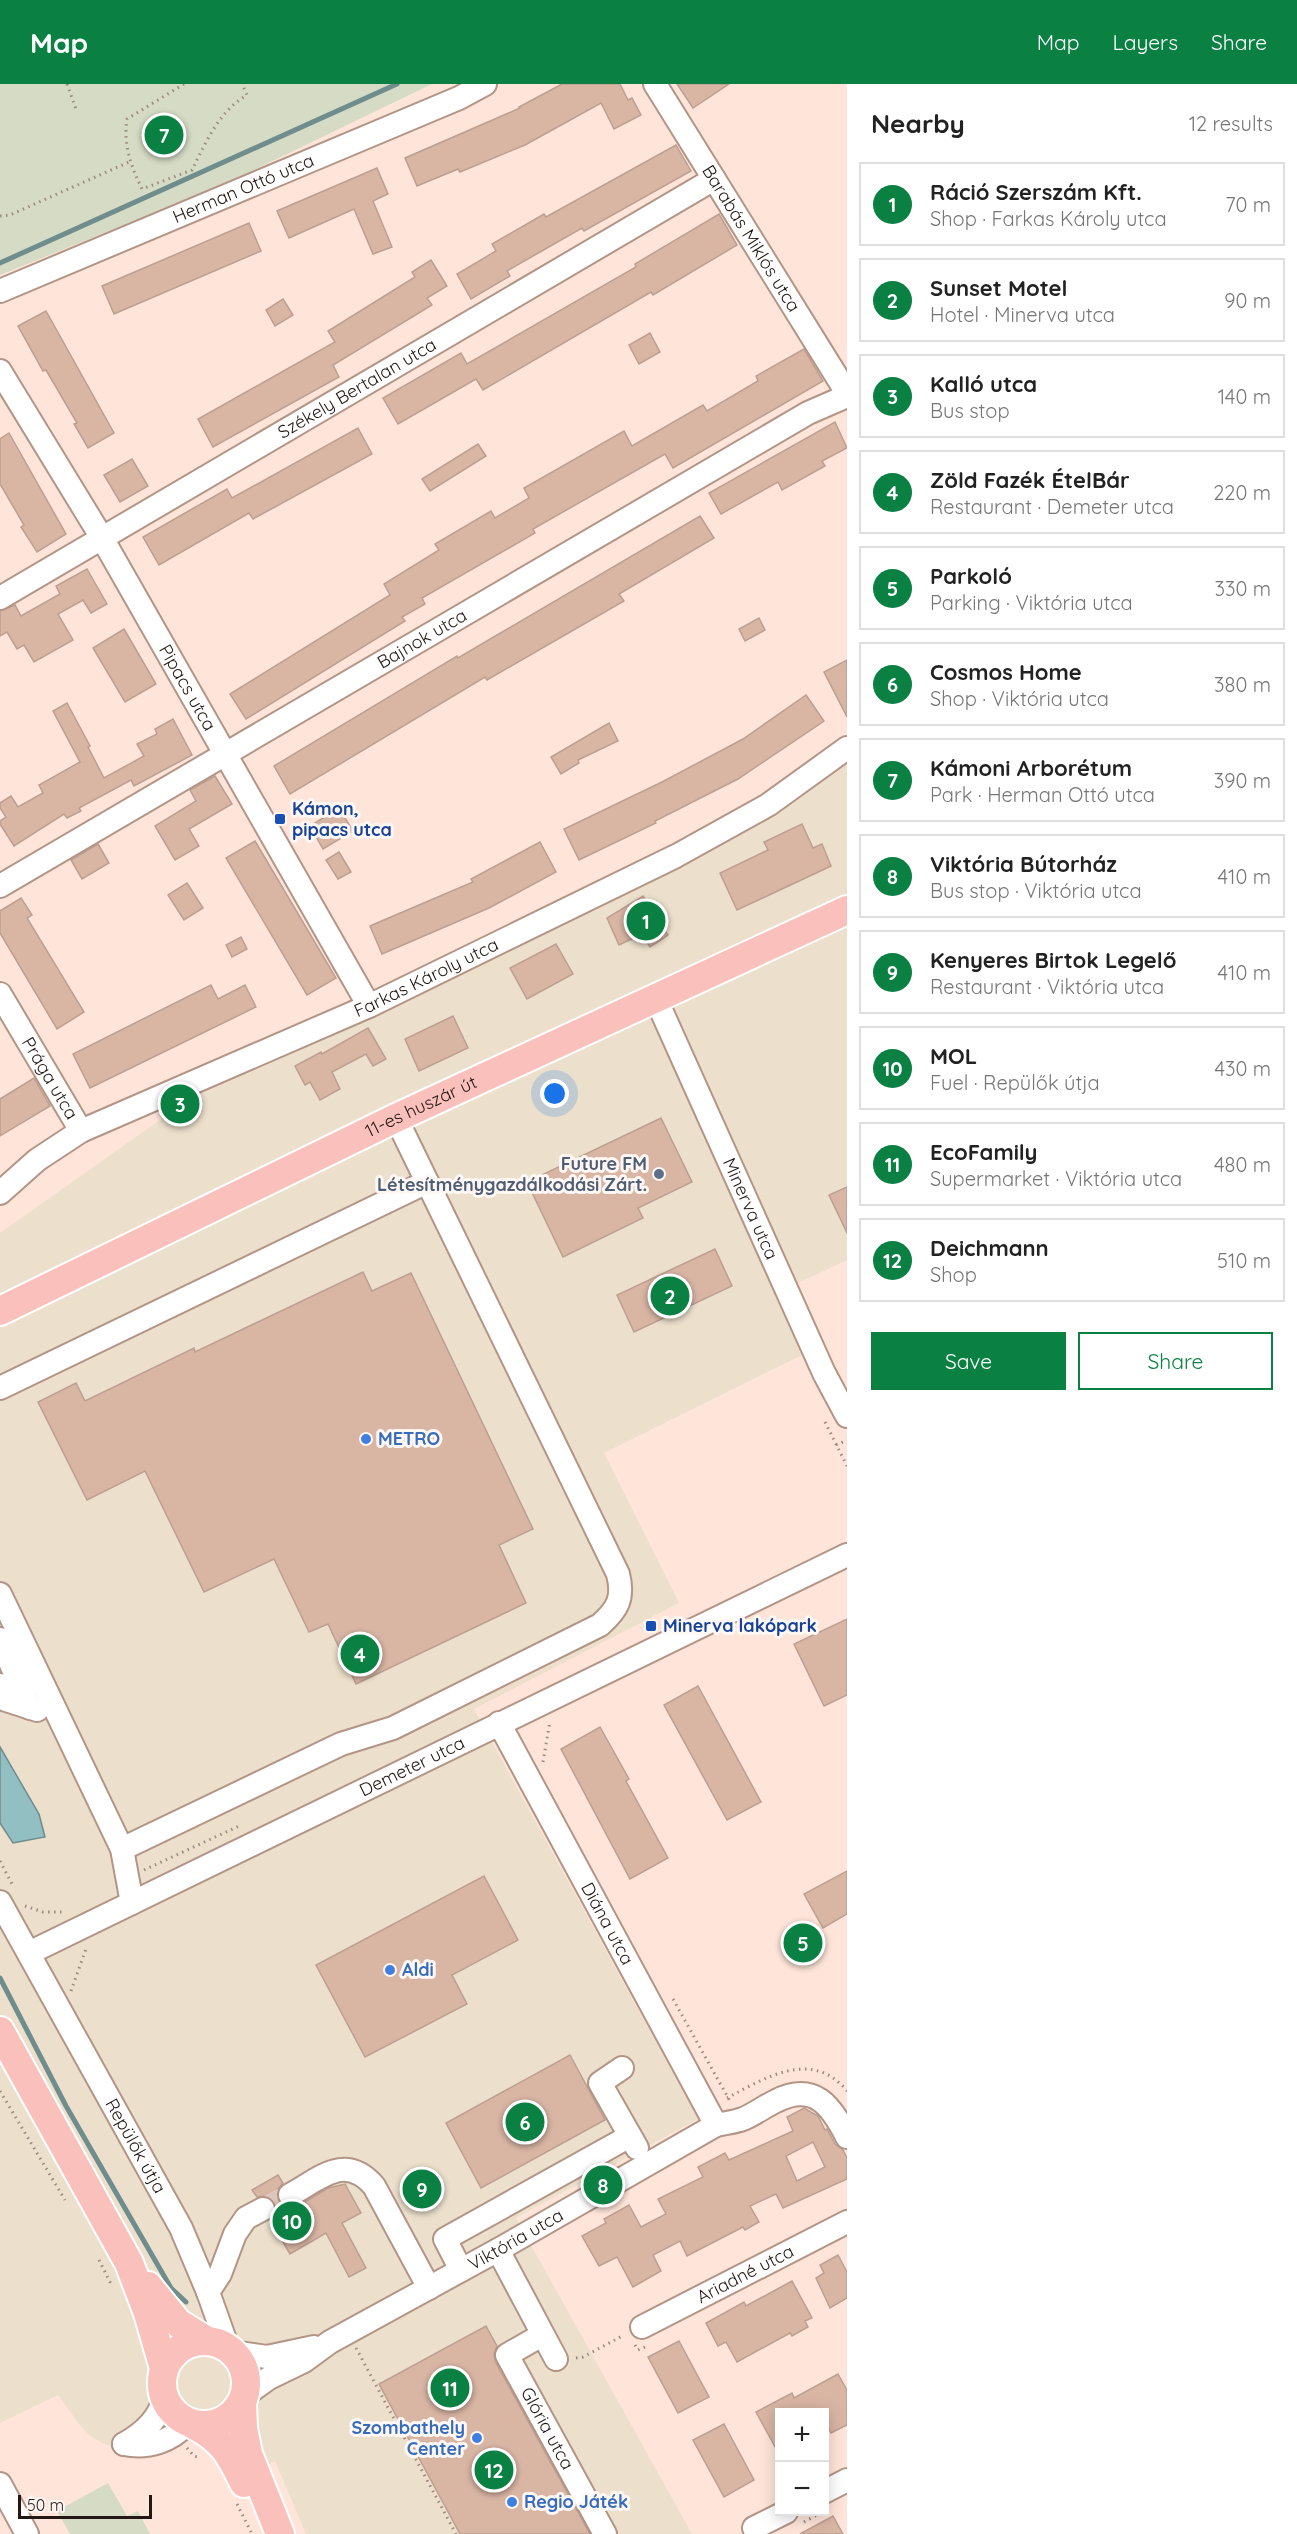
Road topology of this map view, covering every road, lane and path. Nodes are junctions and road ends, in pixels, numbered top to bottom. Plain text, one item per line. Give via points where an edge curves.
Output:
1 (67, 84) edge
2 (184, 84) edge
3 (242, 84) edge
4 (485, 84) edge
5 (655, 84) edge
6 (76, 109) dead end
7 (129, 162) junction
8 (714, 179) junction
9 (0, 216) edge
10 (0, 291) edge
11 (0, 371) edge
12 (847, 394) edge
13 (102, 538) junction
14 (0, 598) edge
15 (847, 747) edge
16 (225, 755) junction
17 (0, 886) edge
18 (847, 910) edge
19 (0, 994) edge
20 (656, 999) junction
21 (369, 1006) junction
22 (396, 1118) junction
23 (81, 1131) junction
24 (427, 1182) junction
25 (0, 1193) edge
26 (0, 1311) edge
27 (0, 1388) edge
28 (847, 1416) edge
29 (847, 1440) edge
30 (837, 1445) dead end
31 (847, 1555) edge
32 (2, 1604) edge
33 (0, 1639) edge
34 (0, 1685) edge
35 (539, 1703) junction
36 (30, 1708) junction
37 (59, 1717) junction
38 (499, 1723) junction
39 (543, 1763) dead end
40 (122, 1849) junction
41 (0, 1902) edge
42 (132, 1903) junction
43 (29, 1953) junction
44 (670, 1993) dead end
45 (2, 2029) edge
46 (622, 2068) dead end
47 (742, 2120) junction
48 (716, 2125) junction
49 (630, 2136) junction
50 (847, 2137) edge
51 (648, 2164) junction
52 (290, 2195) tunnel mouth
53 (263, 2209) tunnel mouth
54 (847, 2222) edge
55 (498, 2250) junction
56 (129, 2263) junction
57 (461, 2270) junction
58 (429, 2288) junction
59 (208, 2292) junction
60 (635, 2330) joint
61 (542, 2335) junction
62 (330, 2342) junction
63 (356, 2346) dead end
64 (221, 2347) junction
65 (556, 2359) joint
66 (164, 2368) junction
67 (164, 2397) junction
68 (243, 2399) junction
69 (191, 2424) junction
70 (847, 2480) edge
71 (0, 2484) edge
72 (829, 2490) edge
73 (777, 2516) edge
74 (754, 2528) dead end
75 (27, 2534) edge
76 (271, 2534) edge
77 (280, 2534) edge
78 (456, 2534) edge
79 (605, 2534) edge

1 - 6 path
2 - 7 path via 127,119
3 - 7 path via 247,95 233,103 211,132 192,170 142,189
4 - 10 street, Herman Ottó utca
5 - 8 street, Barabás Miklós utca
7 - 9 path
8 - 12 street, Barabás Miklós utca
8 - 13 street, Székely Bertalan utca
11 - 13 street, Pipacs utca
12 - 16 street, Bajnok utca via 808,413
13 - 14 street, Székely Bertalan utca
13 - 16 street, Pipacs utca
15 - 21 street, Farkas Károly utca via 768,805 714,836
16 - 17 street, Bajnok utca
16 - 21 street, Pipacs utca
18 - 20 main road, 11-es huszár út
19 - 23 street, Prága utca
20 - 22 main road, 11-es huszár út
20 - 28 street, Minerva utca via 824,1373
21 - 23 street, Farkas Károly utca
22 - 24 street
22 - 26 main road, 11-es huszár út
23 - 25 street, Farkas Károly utca via 37,1160
24 - 27 street
24 - 40 street via 618,1574 619,1602 600,1625 393,1728 341,1744
29 - 30 path
31 - 35 street, Demeter utca
32 - 37 street
33 - 36 street
34 - 36 street via 6,1700
35 - 38 street, Demeter utca
35 - 39 path via 550,1721
36 - 37 street
37 - 40 street
38 - 42 street, Demeter utca
38 - 48 street, Diána utca
40 - 42 street
41 - 43 street
42 - 43 street, Demeter utca
43 - 59 street, Repülők útja via 181,2228
44 - 47 path
45 - 56 main road
46 - 49 street via 600,2082
47 - 48 street, Viktória utca
47 - 50 street, Viktória utca via 778,2100 809,2094 824,2101
48 - 51 street, Viktória utca
49 - 51 street
49 - 57 street via 445,2239
51 - 55 street, Viktória utca
52 - 58 street via 337,2169 363,2174 374,2186
53 - 59 street via 246,2218 235,2234 220,2274
54 - 60 street, Ariadné utca
55 - 57 street, Viktória utca
55 - 61 street
56 - 64 main road via 178,2324
56 - 66 main road
57 - 58 street, Viktória utca
58 - 62 street, Viktória utca
59 - 64 street, Repülők útja
60 - 65 path via 583,2357
61 - 65 street
61 - 79 street, Glória utca via 507,2355
62 - 64 street, Viktória utca via 267,2357
62 - 68 street, Viktória utca via 304,2361 269,2378
63 - 78 path
64 - 66 main road via 194,2342 171,2356
64 - 68 main road via 244,2372
66 - 67 main road
67 - 69 main road via 173,2413
67 - 69 street via 154,2420 124,2444 153,2444
68 - 69 main road via 230,2417 219,2423
68 - 77 main road via 248,2454
69 - 76 main road via 219,2440 231,2455
70 - 72 street
71 - 75 street
73 - 74 street

